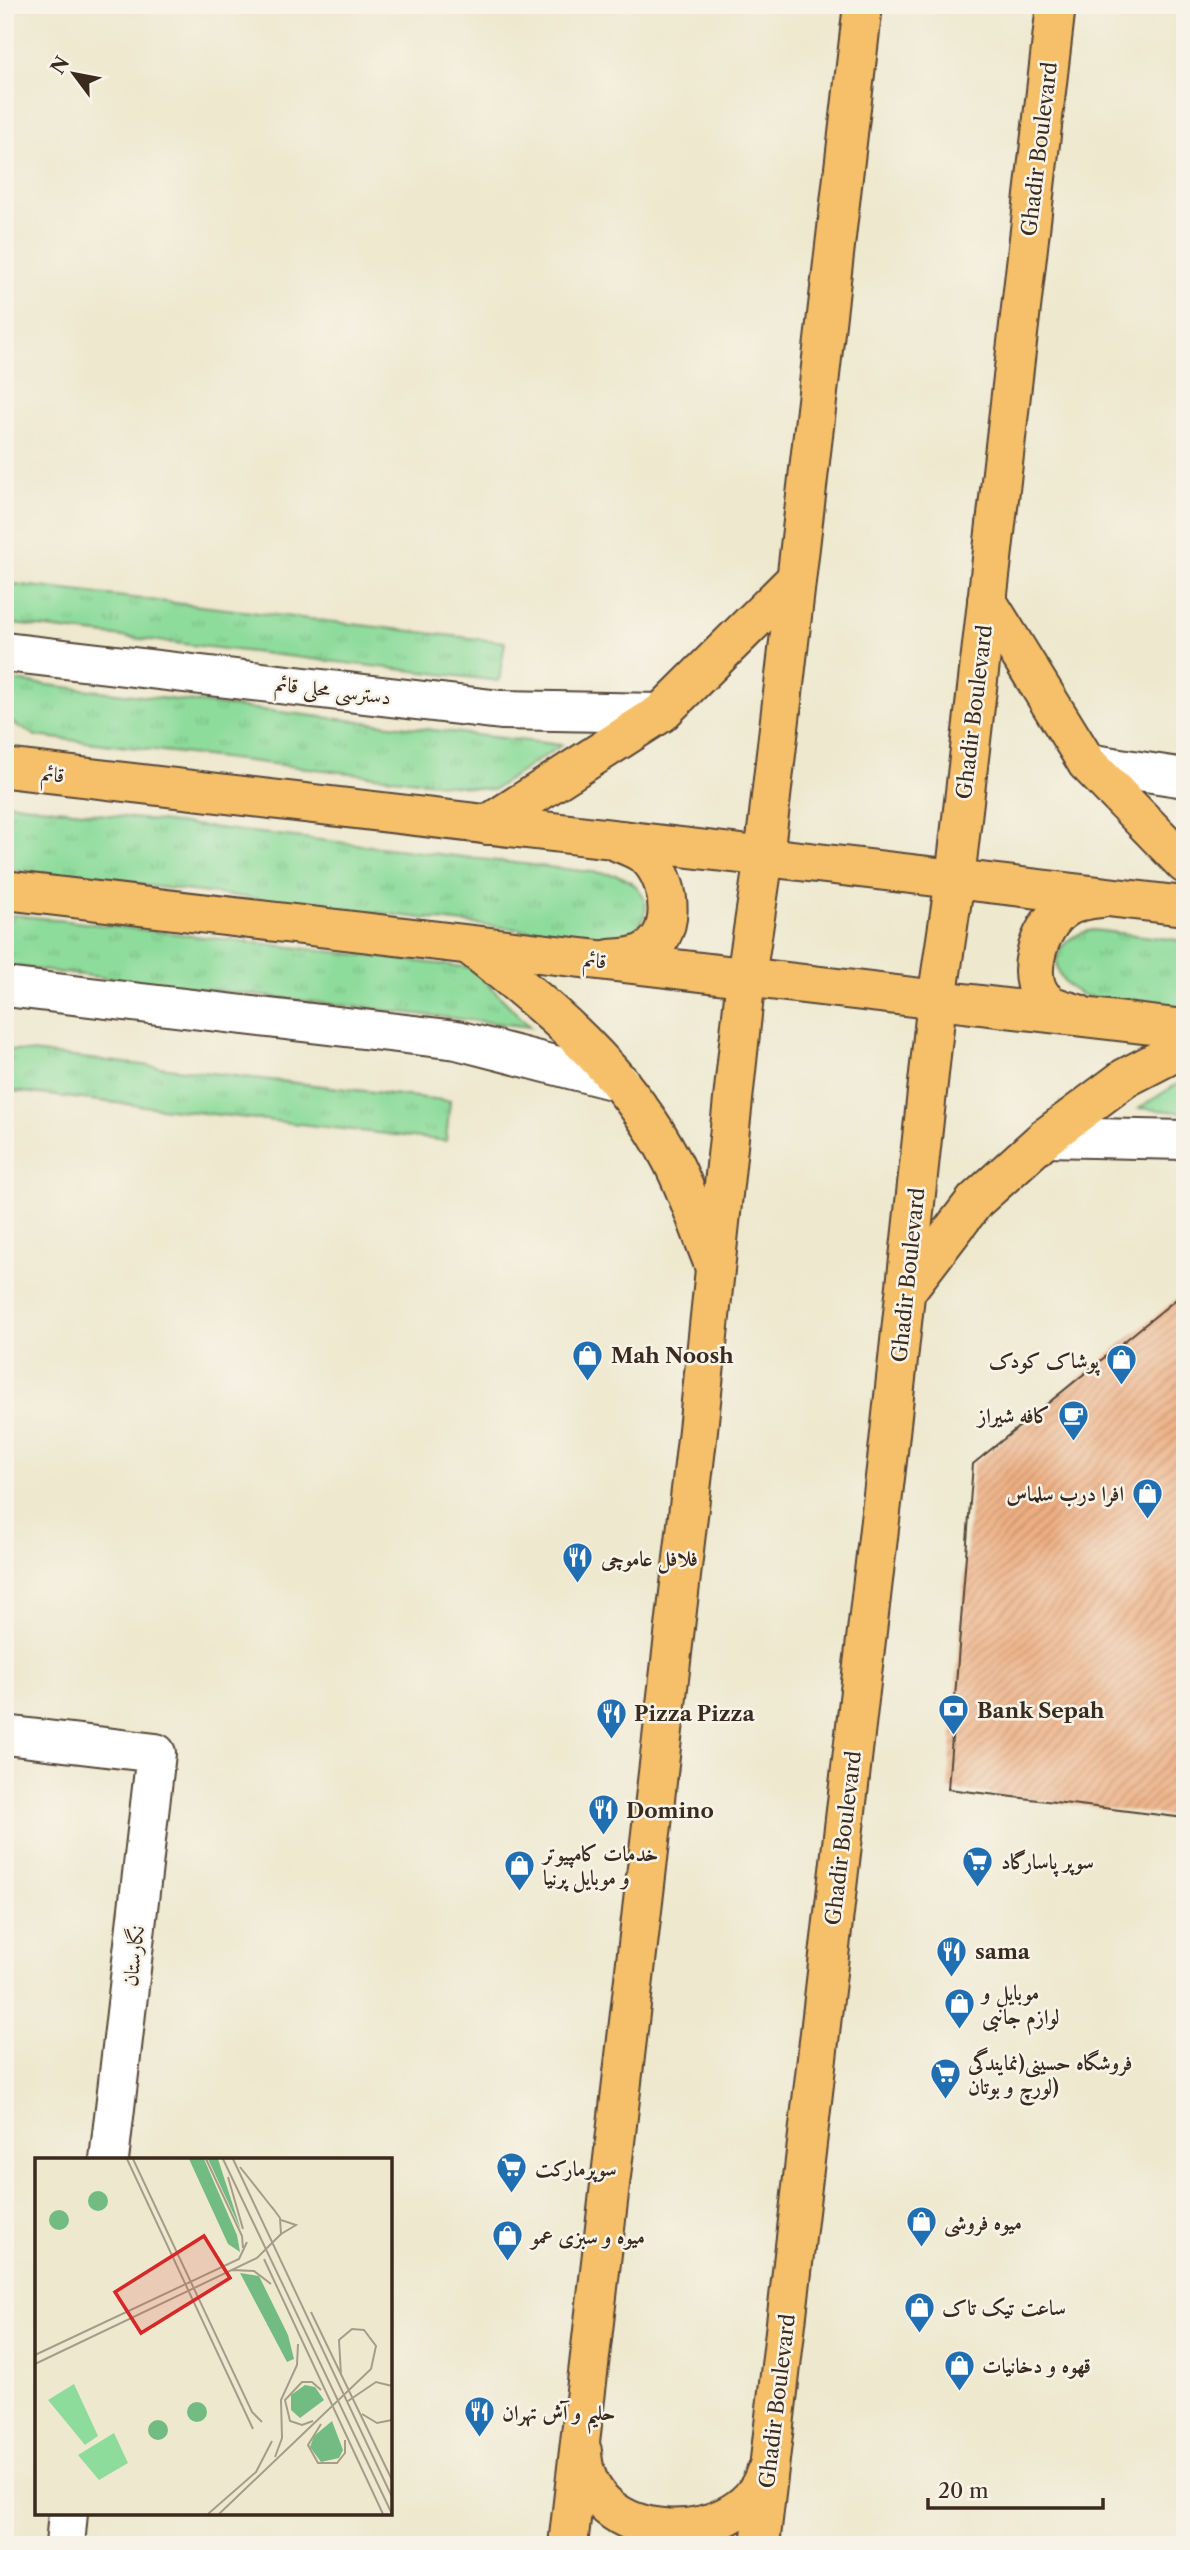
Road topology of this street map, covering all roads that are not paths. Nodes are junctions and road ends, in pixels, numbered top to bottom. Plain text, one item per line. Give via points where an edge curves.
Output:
1 (863, 5) edge
2 (1056, 5) edge
3 (796, 579) junction
4 (987, 601) junction
5 (5, 652) edge
6 (661, 713) junction
7 (5, 752) edge
8 (1087, 763) junction
9 (5, 768) edge
10 (58, 774) junction
11 (1185, 778) edge
12 (487, 825) junction
13 (608, 839) junction
14 (764, 857) junction
15 (1185, 864) edge
16 (955, 879) junction
17 (17, 894) edge
18 (1110, 897) junction
19 (1185, 906) edge
20 (469, 945) junction
21 (590, 960) junction
22 (746, 977) junction
23 (5, 987) edge
24 (937, 1000) junction
25 (1092, 1018) junction
26 (1185, 1029) edge
27 (1185, 1047) edge
28 (620, 1082) junction
29 (1046, 1137) junction
30 (1185, 1140) edge
31 (716, 1269) junction
32 (906, 1292) junction
33 (5, 1735) edge
34 (109, 2158) edge
35 (581, 2431) junction
36 (771, 2453) junction
37 (68, 2515) edge
38 (65, 2545) edge
39 (568, 2545) edge
40 (761, 2545) edge

1 - 3 main road
2 - 4 main road, Ghadir Boulevard
3 - 6 main road
3 - 14 main road
4 - 8 main road
4 - 16 main road, Ghadir Boulevard
5 - 6 street, دسترسی محلی قائم via 501,710
6 - 12 main road
7 - 10 main road
8 - 11 street
8 - 15 main road
9 - 10 main road, قائم
10 - 12 main road, قائم
12 - 13 main road, قائم
13 - 14 main road, قائم
13 - 21 main road via 650,859 663,879 668,901 666,925 644,953
14 - 16 main road, قائم
14 - 22 main road
16 - 18 main road, قائم
16 - 24 main road, Ghadir Boulevard
17 - 20 main road, قائم
18 - 19 main road, قائم
18 - 25 main road via 1087,899 1065,908 1048,924 1038,946 1038,986 1049,1004
20 - 21 main road, قائم
20 - 28 main road via 554,1011
21 - 22 main road, قائم
22 - 24 main road, قائم
22 - 31 main road
23 - 28 street via 457,1040
24 - 25 main road, قائم
24 - 32 main road, Ghadir Boulevard
25 - 26 main road, قائم
27 - 29 main road via 1125,1078
28 - 31 main road via 672,1160
29 - 30 street
29 - 32 main road via 975,1201
31 - 35 main road
32 - 36 main road, Ghadir Boulevard
33 - 34 street, نگارستان via 156,1753
35 - 36 main road via 582,2461 593,2490 611,2513 636,2530 665,2538 695,2536 723,2526 747,2507 763,2482
35 - 39 main road
36 - 40 main road, Ghadir Boulevard
37 - 38 street

